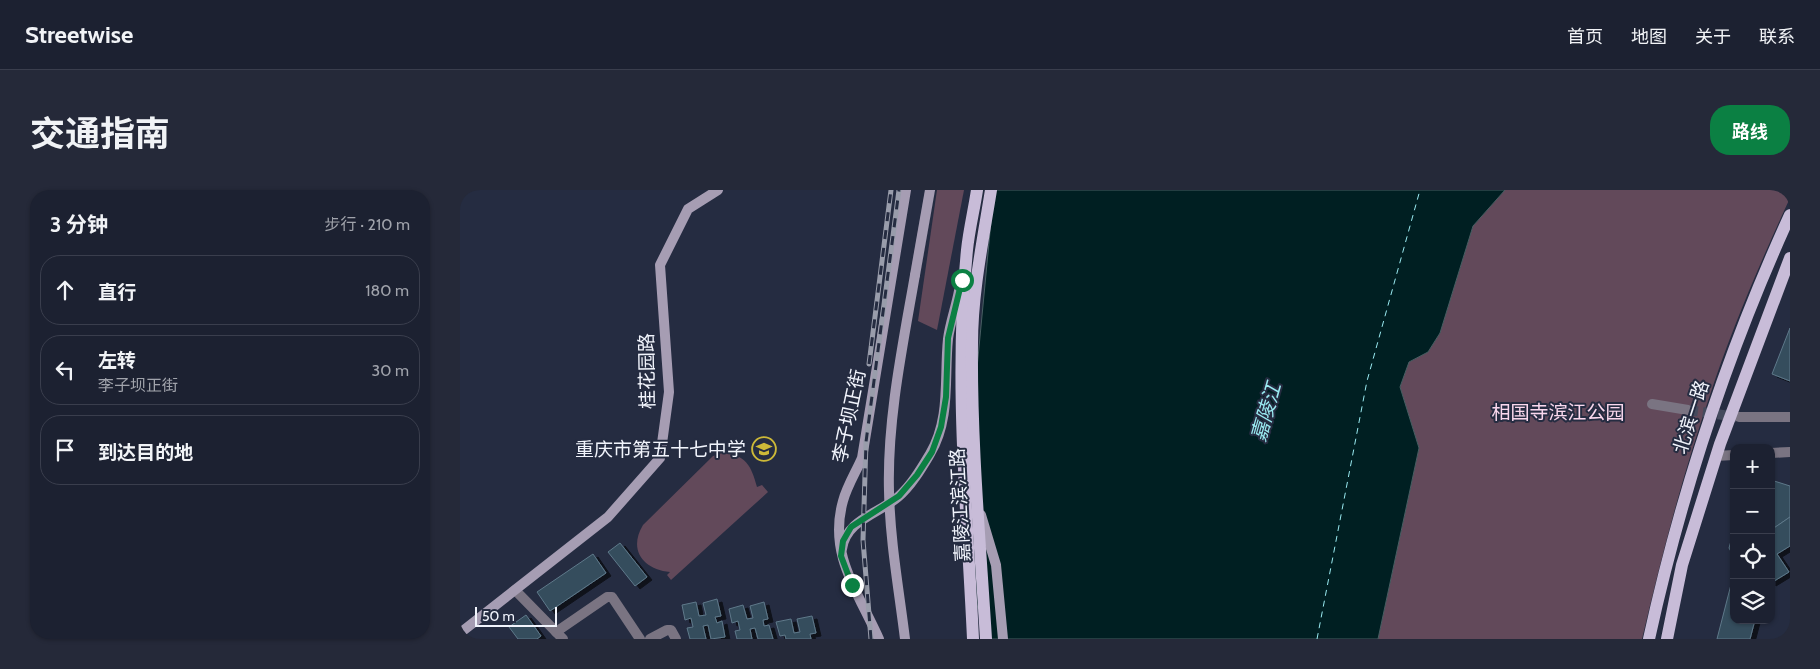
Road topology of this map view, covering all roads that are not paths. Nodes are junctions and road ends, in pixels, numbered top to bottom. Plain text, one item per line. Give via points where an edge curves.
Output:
1 (718, 190) edge
2 (906, 190) edge
3 (930, 190) edge
4 (977, 190) edge
5 (991, 190) edge
6 (1790, 215) edge
7 (967, 248) junction
8 (1790, 258) edge
9 (1652, 404) dead end
10 (1688, 410) tunnel mouth
11 (1790, 417) edge
12 (1739, 418) tunnel mouth
13 (1790, 452) edge
14 (1775, 453) edge
15 (1730, 455) edge
16 (1716, 456) junction
17 (979, 507) junction
18 (841, 556) junction
19 (515, 590) junction
20 (460, 633) edge
21 (560, 636) edge
22 (640, 639) edge
23 (650, 639) edge
24 (676, 639) edge
25 (879, 639) edge
26 (905, 639) edge
27 (973, 639) edge
28 (986, 639) edge
29 (1003, 639) edge
30 (1649, 639) edge
31 (1667, 639) edge

1 - 19 main road, 桂花园路 via 688,209 660,265 669,392 660,458 608,517
2 - 18 main road, 李子坝正街 via 862,458 843,499 838,526
3 - 26 main road, bridge via 890,446 891,535
4 - 7 main road, 嘉陵江滨江路
5 - 17 main road, 嘉陵江滨江路 via 972,342
6 - 30 main road, 北滨一路 via 1714,402 1667,555
7 - 18 main road via 948,338 946,397 941,427 932,452 899,496 851,527 843,541
7 - 27 main road, 嘉陵江滨江路 via 961,339 962,459
8 - 16 main road, 北滨一路
9 - 10 street
11 - 12 street
13 - 14 street
15 - 16 street
16 - 31 main road, 北滨一路 via 1682,565
17 - 28 main road, 嘉陵江滨江路
17 - 29 main road via 996,565
18 - 25 main road, 李子坝正街
19 - 20 main road, 桂花园路
19 - 21 street
21 - 22 street via 607,597 612,597
23 - 24 street via 667,630

